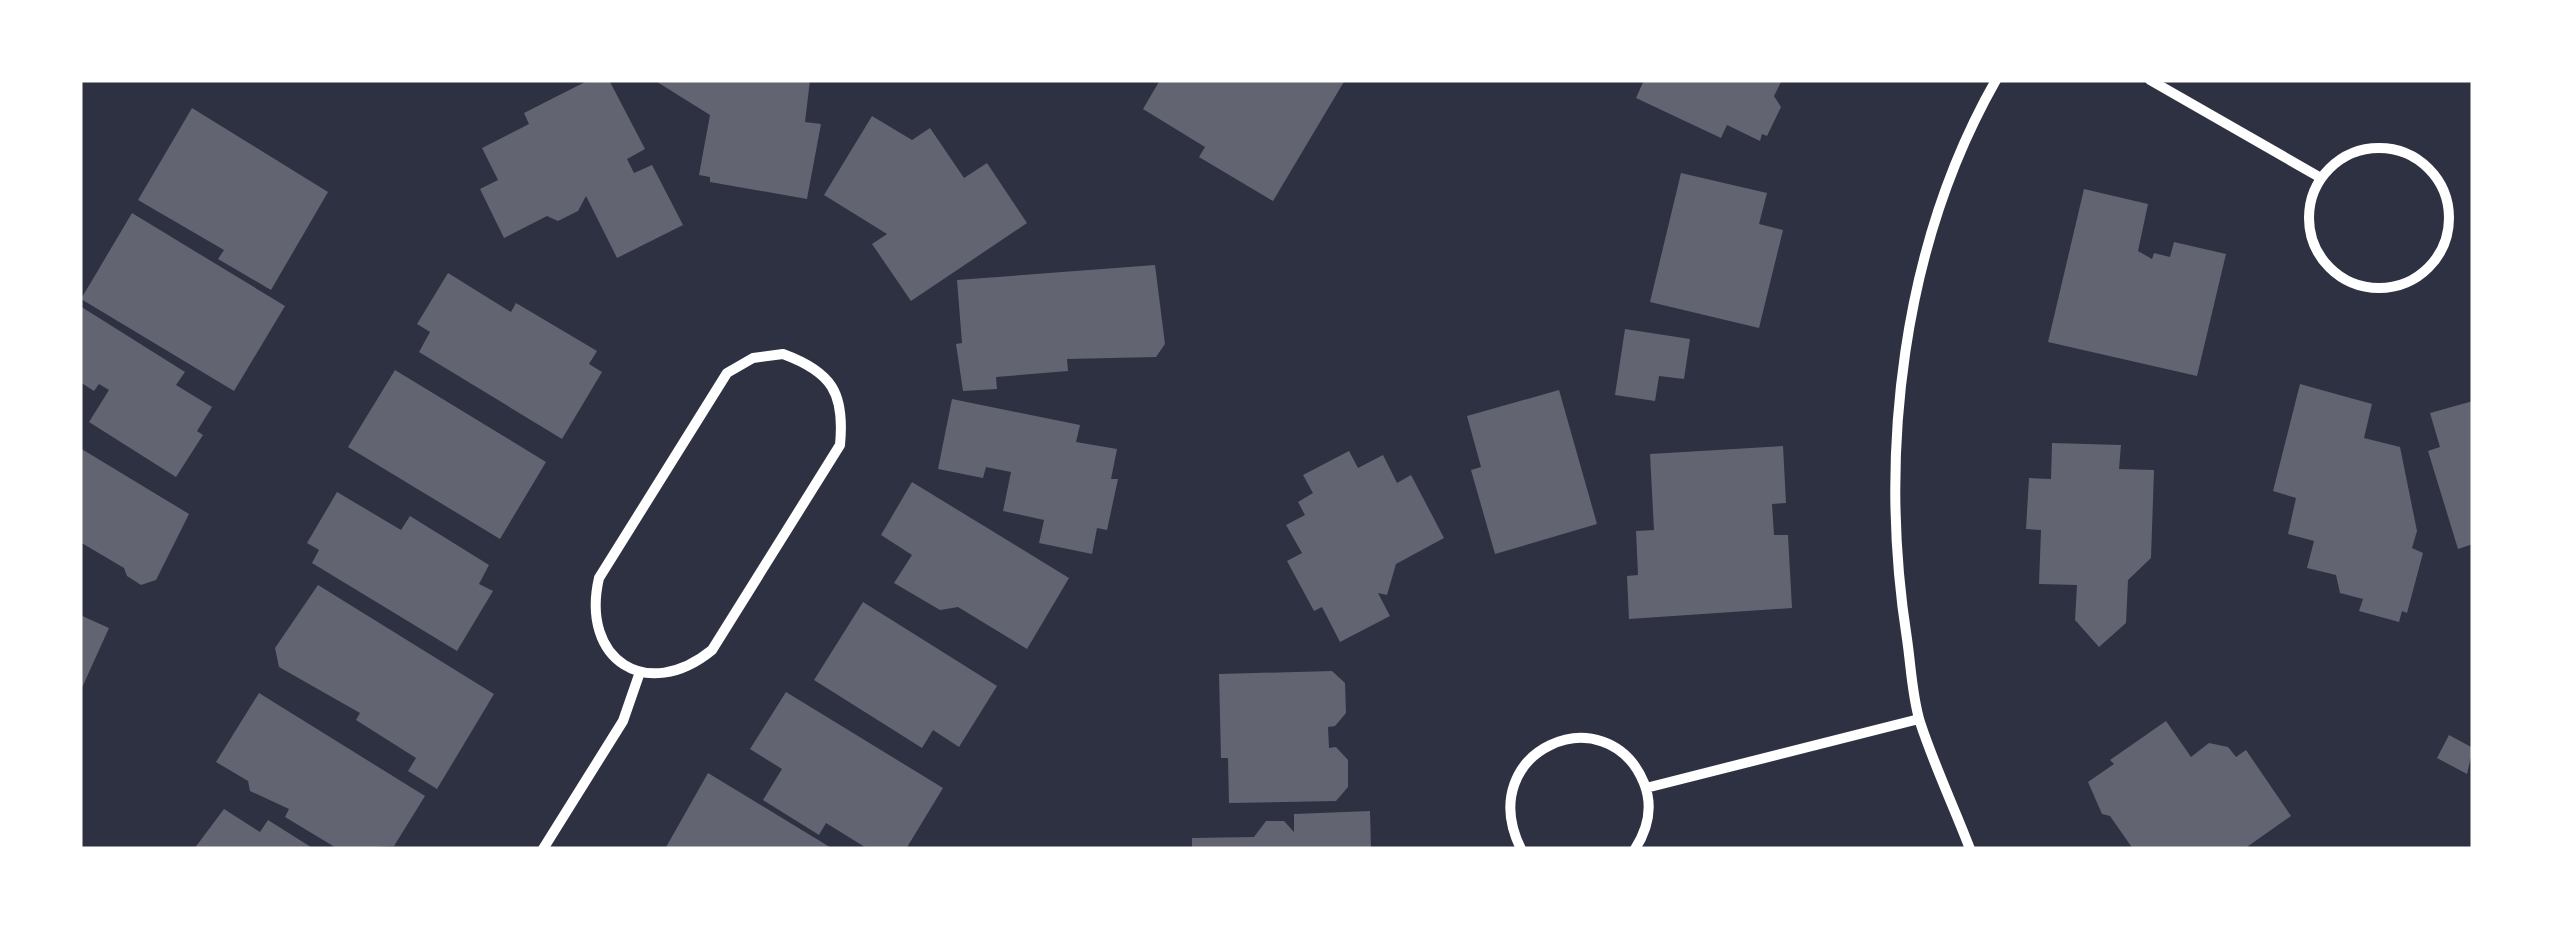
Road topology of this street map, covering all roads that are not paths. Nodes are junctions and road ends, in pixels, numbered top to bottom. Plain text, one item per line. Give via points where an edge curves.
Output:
1 (1996, 80) edge
2 (2150, 80) edge
3 (2320, 178) junction
4 (640, 672) junction
5 (1919, 719) junction
6 (1646, 788) junction
7 (543, 849) edge
8 (1521, 849) edge
9 (1635, 849) edge
10 (1970, 849) edge

1 - 5 street via 1971,123 1930,237 1905,353 1896,570
2 - 3 street
3 - 3 street via 2311,200 2314,245 2344,279 2366,287 2410,282 2443,250 2448,204 2425,164 2381,148 2357,151
4 - 4 street via 691,667 712,650 840,445 843,414 833,386 811,364 783,354 753,358 727,373 598,578 592,606 597,635 615,658
4 - 7 street via 622,720
5 - 6 street
5 - 10 street
6 - 8 street via 1637,768 1602,741 1548,745 1522,766 1512,786 1509,818
6 - 9 street via 1650,812

